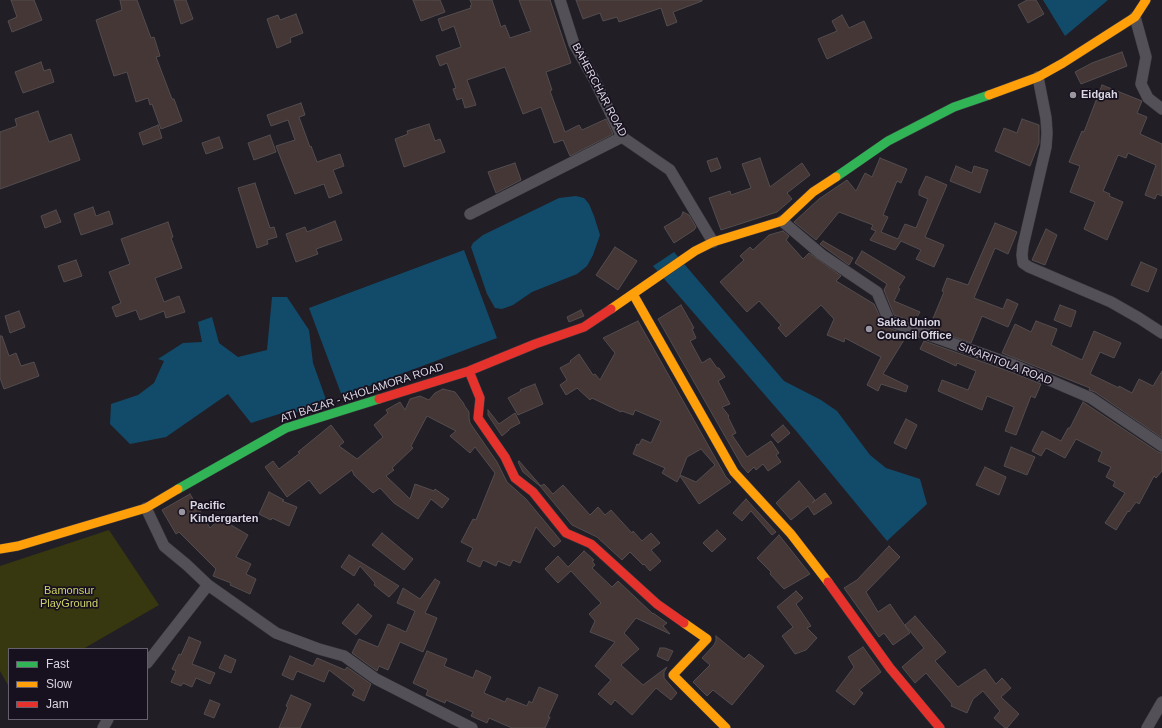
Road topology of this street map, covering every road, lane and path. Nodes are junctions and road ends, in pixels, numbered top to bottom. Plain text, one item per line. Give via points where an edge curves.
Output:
1 (560, 0) edge
2 (1146, 0) edge
3 (1135, 17) junction
4 (1038, 78) junction
5 (1162, 109) edge
6 (622, 137) junction
7 (470, 214) dead end
8 (782, 221) junction
9 (713, 242) junction
10 (634, 294) junction
11 (1162, 333) edge
12 (469, 371) junction
13 (1162, 446) edge
14 (146, 508) junction
15 (0, 549) edge
16 (208, 585) junction
17 (148, 662) edge
18 (1162, 702) edge
19 (472, 728) edge
20 (726, 728) edge
21 (940, 728) edge
22 (1147, 728) edge

1 - 6 street, BAHERCHAR ROAD via 574,44
2 - 3 main road
3 - 4 main road
3 - 5 street via 1146,57 1141,84 1148,98
4 - 8 main road via 954,107 888,141 813,192
4 - 11 street via 1046,118 1046,147 1023,246 1023,263 1111,302
6 - 7 street
6 - 9 street, BAHERCHAR ROAD via 670,170
8 - 9 main road
8 - 13 street, SIKARITOLA ROAD via 822,255 877,292 889,321 1014,365 1092,398
9 - 10 main road, ATI BAZAR - KHOLAMORA ROAD via 695,251
10 - 12 main road, ATI BAZAR - KHOLAMORA ROAD via 584,327
10 - 21 main road via 734,472 791,534 890,668
12 - 14 main road, ATI BAZAR - KHOLAMORA ROAD via 286,428
12 - 20 main road via 480,398 478,418 516,478 533,492 566,533 591,544 657,604 707,639 674,675
14 - 15 main road, ATI BAZAR - KHOLAMORA ROAD
14 - 16 street via 164,546
16 - 17 street
16 - 19 street via 276,633 344,656 376,679
18 - 22 street

